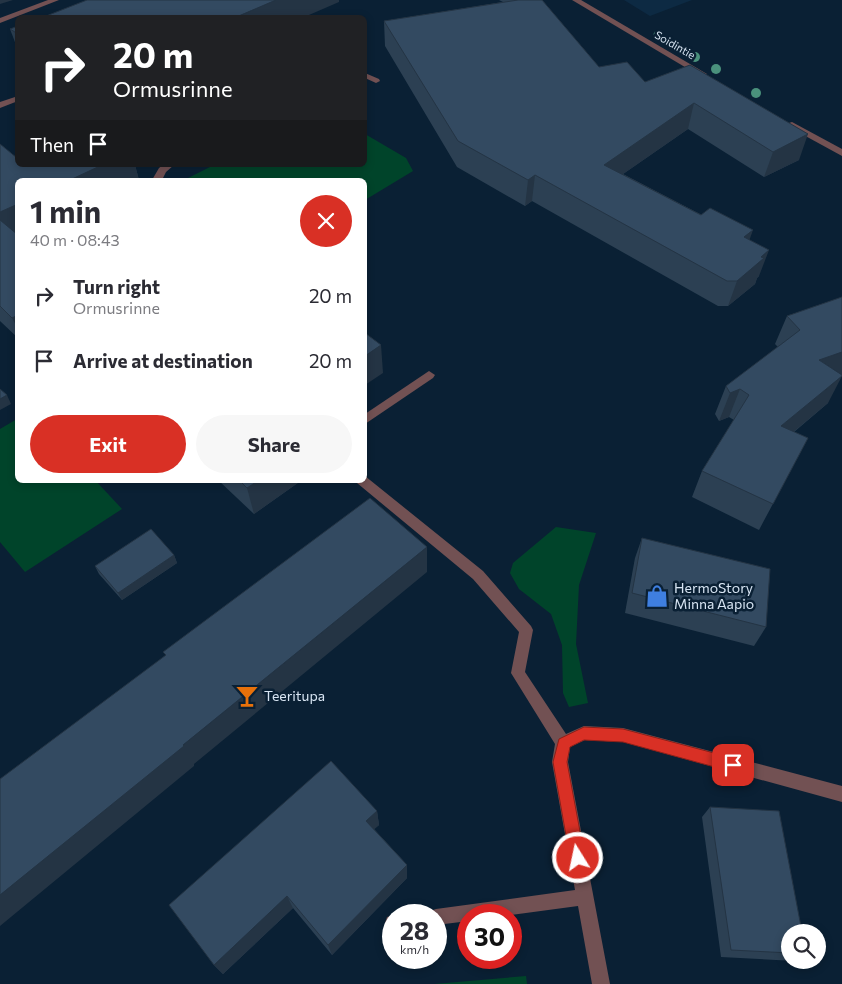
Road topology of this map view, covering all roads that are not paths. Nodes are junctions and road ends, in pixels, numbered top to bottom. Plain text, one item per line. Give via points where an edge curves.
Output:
1 (55, 0) edge
2 (576, 0) edge
3 (15, 15) edge
4 (16, 15) edge
5 (0, 21) edge
6 (367, 76) edge
7 (712, 80) edge
8 (367, 84) edge
9 (15, 99) edge
10 (0, 105) edge
11 (784, 121) edge
12 (842, 153) edge
13 (167, 167) edge
14 (158, 178) edge
15 (429, 374) dead end
16 (367, 419) edge
17 (365, 483) edge
18 (564, 743) junction
19 (842, 794) edge
20 (585, 897) junction
21 (447, 916) edge
22 (601, 984) edge

1 - 4 street
2 - 7 street, Soidintie
3 - 5 street
6 - 8 street via 376,80
9 - 10 street
11 - 12 street
13 - 14 street
15 - 16 street
17 - 18 street via 478,575 526,630 518,673
18 - 19 street via 584,733 623,736
18 - 20 street via 560,762
20 - 21 street
20 - 22 street

